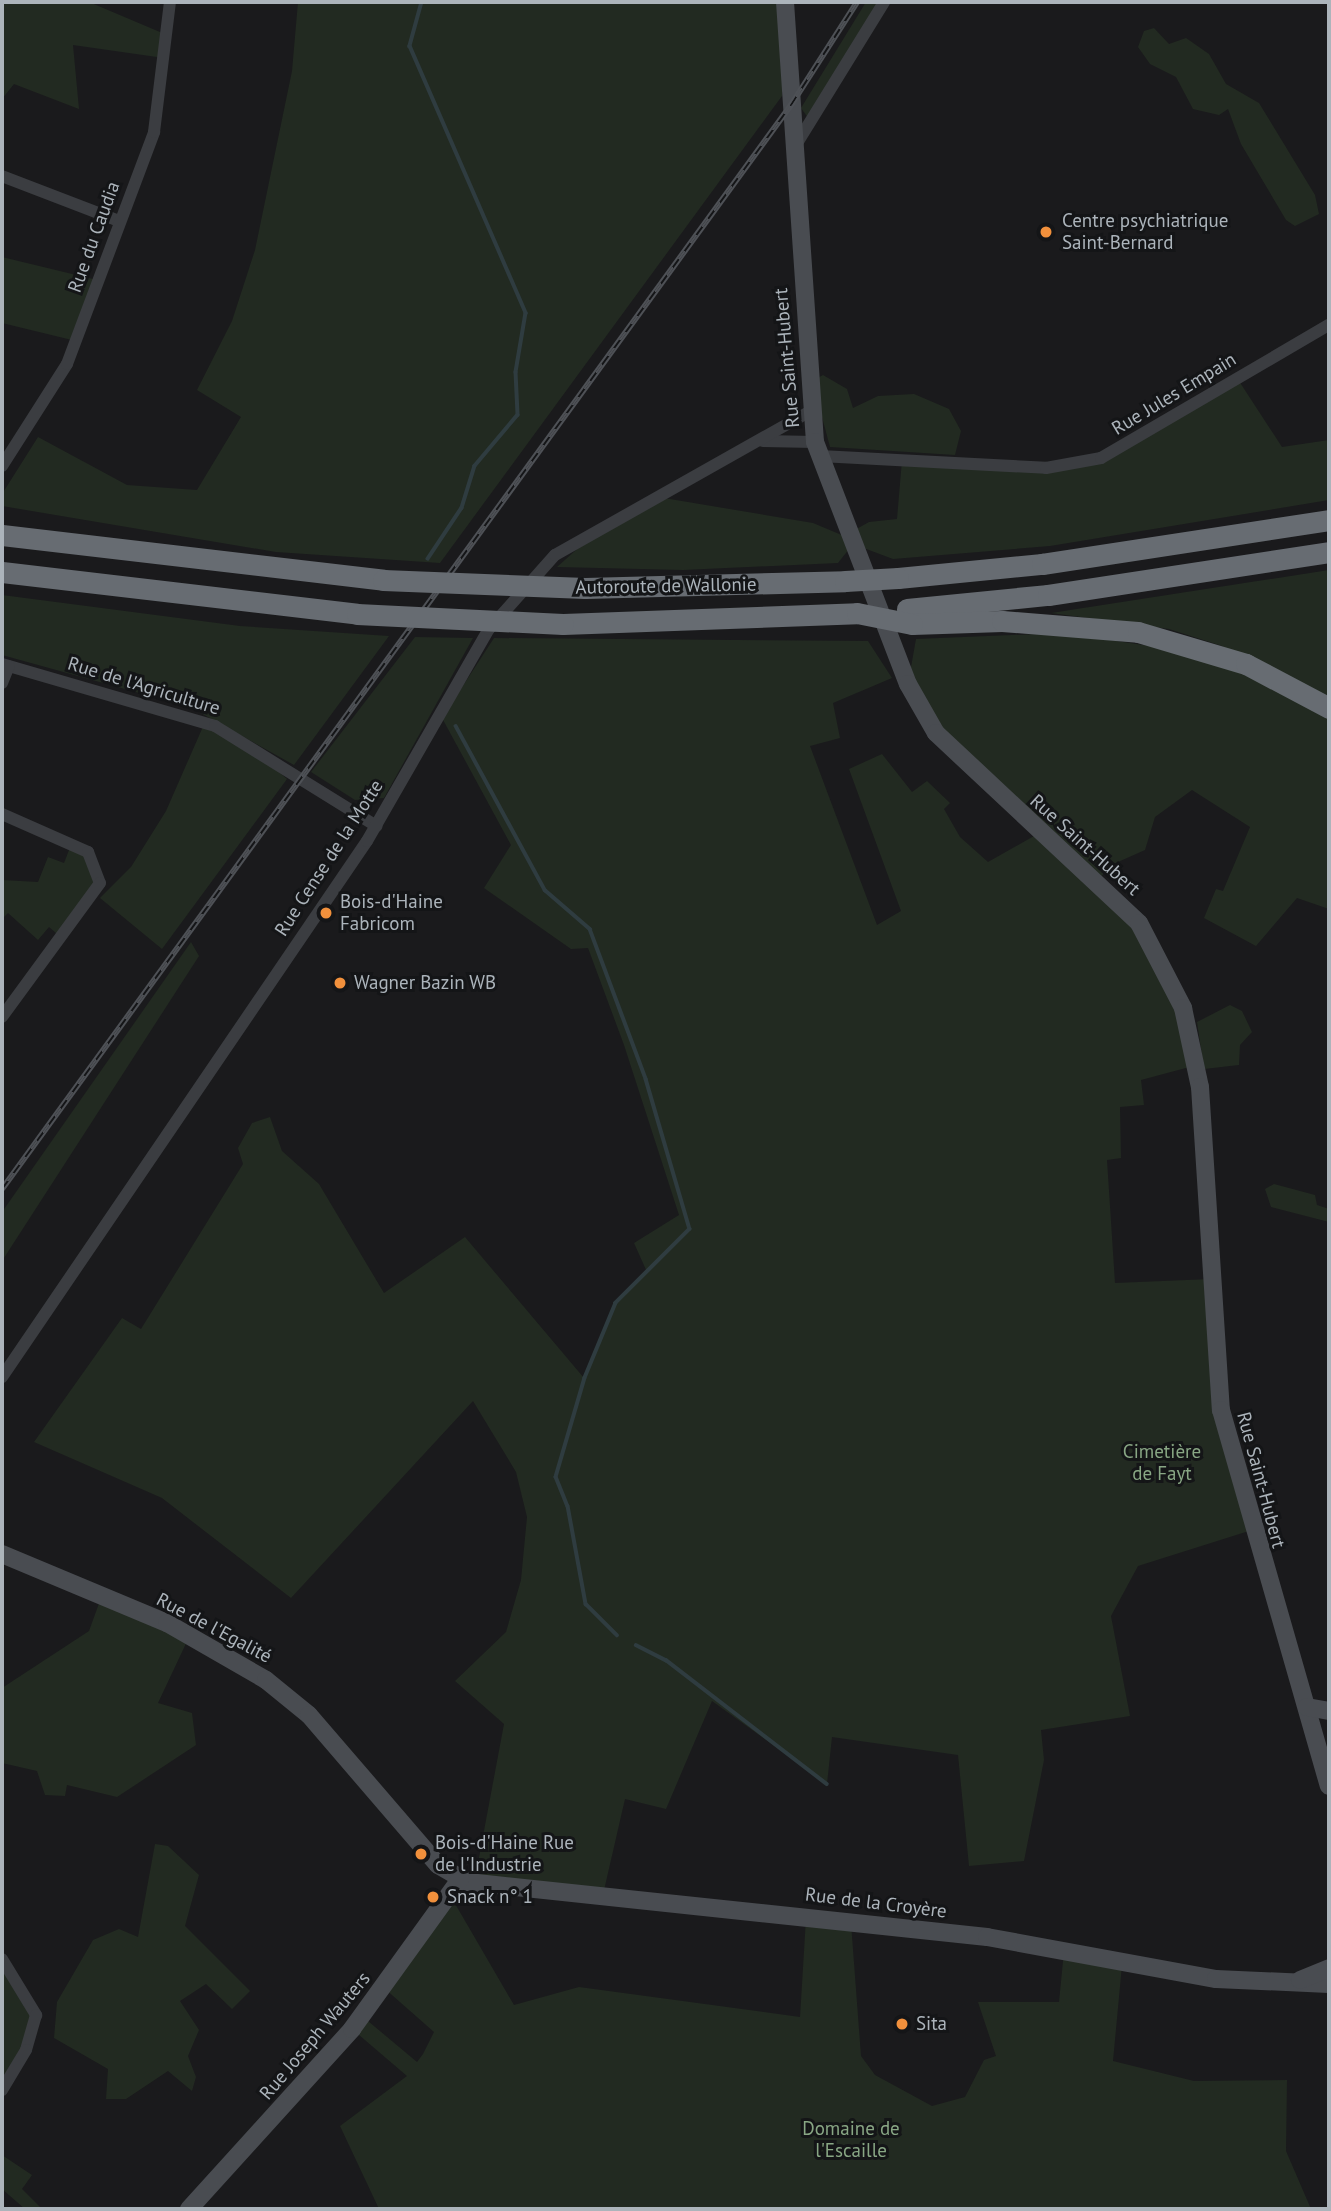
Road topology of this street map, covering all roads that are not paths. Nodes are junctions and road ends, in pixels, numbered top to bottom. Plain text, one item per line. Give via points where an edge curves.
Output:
1 (170, 2) edge
2 (785, 2) edge
3 (884, 2) edge
4 (794, 149) junction
5 (2, 176) edge
6 (119, 221) junction
7 (1329, 325) edge
8 (809, 412) junction
9 (762, 442) junction
10 (817, 449) junction
11 (2, 466) edge
12 (1329, 520) edge
13 (2, 535) edge
14 (1329, 552) edge
15 (2, 572) edge
16 (54, 580) junction
17 (2, 586) edge
18 (910, 617) junction
19 (6, 665) edge
20 (2, 683) edge
21 (1329, 708) edge
22 (2, 814) edge
23 (376, 826) junction
24 (2, 1017) edge
25 (2, 1377) edge
26 (2, 1553) edge
27 (1317, 1710) edge
28 (1329, 1727) edge
29 (1324, 1746) edge
30 (1329, 1786) edge
31 (460, 1878) junction
32 (2, 1959) edge
33 (1329, 1968) edge
34 (1286, 1984) junction
35 (1329, 1984) edge
36 (2, 2090) edge
37 (189, 2209) edge

1 - 6 street, Rue du Caudia via 157,121
2 - 4 street, Rue Saint-Hubert
3 - 4 street
4 - 8 street, Rue Saint-Hubert
5 - 6 street
6 - 11 street, Rue du Caudia via 57,385
7 - 10 street, Rue Jules Empain via 1101,458 1046,468
8 - 9 street, Rue Cense de la Motte
8 - 10 street, Rue Saint-Hubert
9 - 10 street, Rue Cense de la Motte
9 - 23 street, Rue Cense de la Motte via 555,555 489,629
10 - 27 street, Rue Saint-Hubert via 926,717 968,769 1130,913 1156,947 1184,1008 1200,1087 1221,1410
12 - 13 highway, Autoroute de Wallonie, bridge via 1042,564 898,578 585,588 383,580
14 - 18 highway, Autoroute de Wallonie
15 - 16 highway, Autoroute de Wallonie
16 - 17 highway
16 - 18 highway, Autoroute de Wallonie, bridge via 357,614 563,624 857,613
18 - 21 highway via 1138,632 1246,664
19 - 20 street
19 - 23 street, Rue de l'Agriculture via 215,726
22 - 24 street via 88,852 100,883
23 - 25 street, Rue Cense de la Motte
26 - 31 street, Rue de l'Egalité via 167,1623 266,1680 309,1715 439,1865
27 - 28 street
27 - 29 street, Rue Saint-Hubert
29 - 30 street, Rue Saint-Hubert
31 - 34 street, Rue de la Croyère via 503,1889 987,1937 1152,1970
31 - 37 street, Rue Joseph Wauters via 352,2029
32 - 36 street via 36,2015 26,2050
33 - 34 street, Rue de la Croyère
34 - 35 street, Rue de la Croyère

